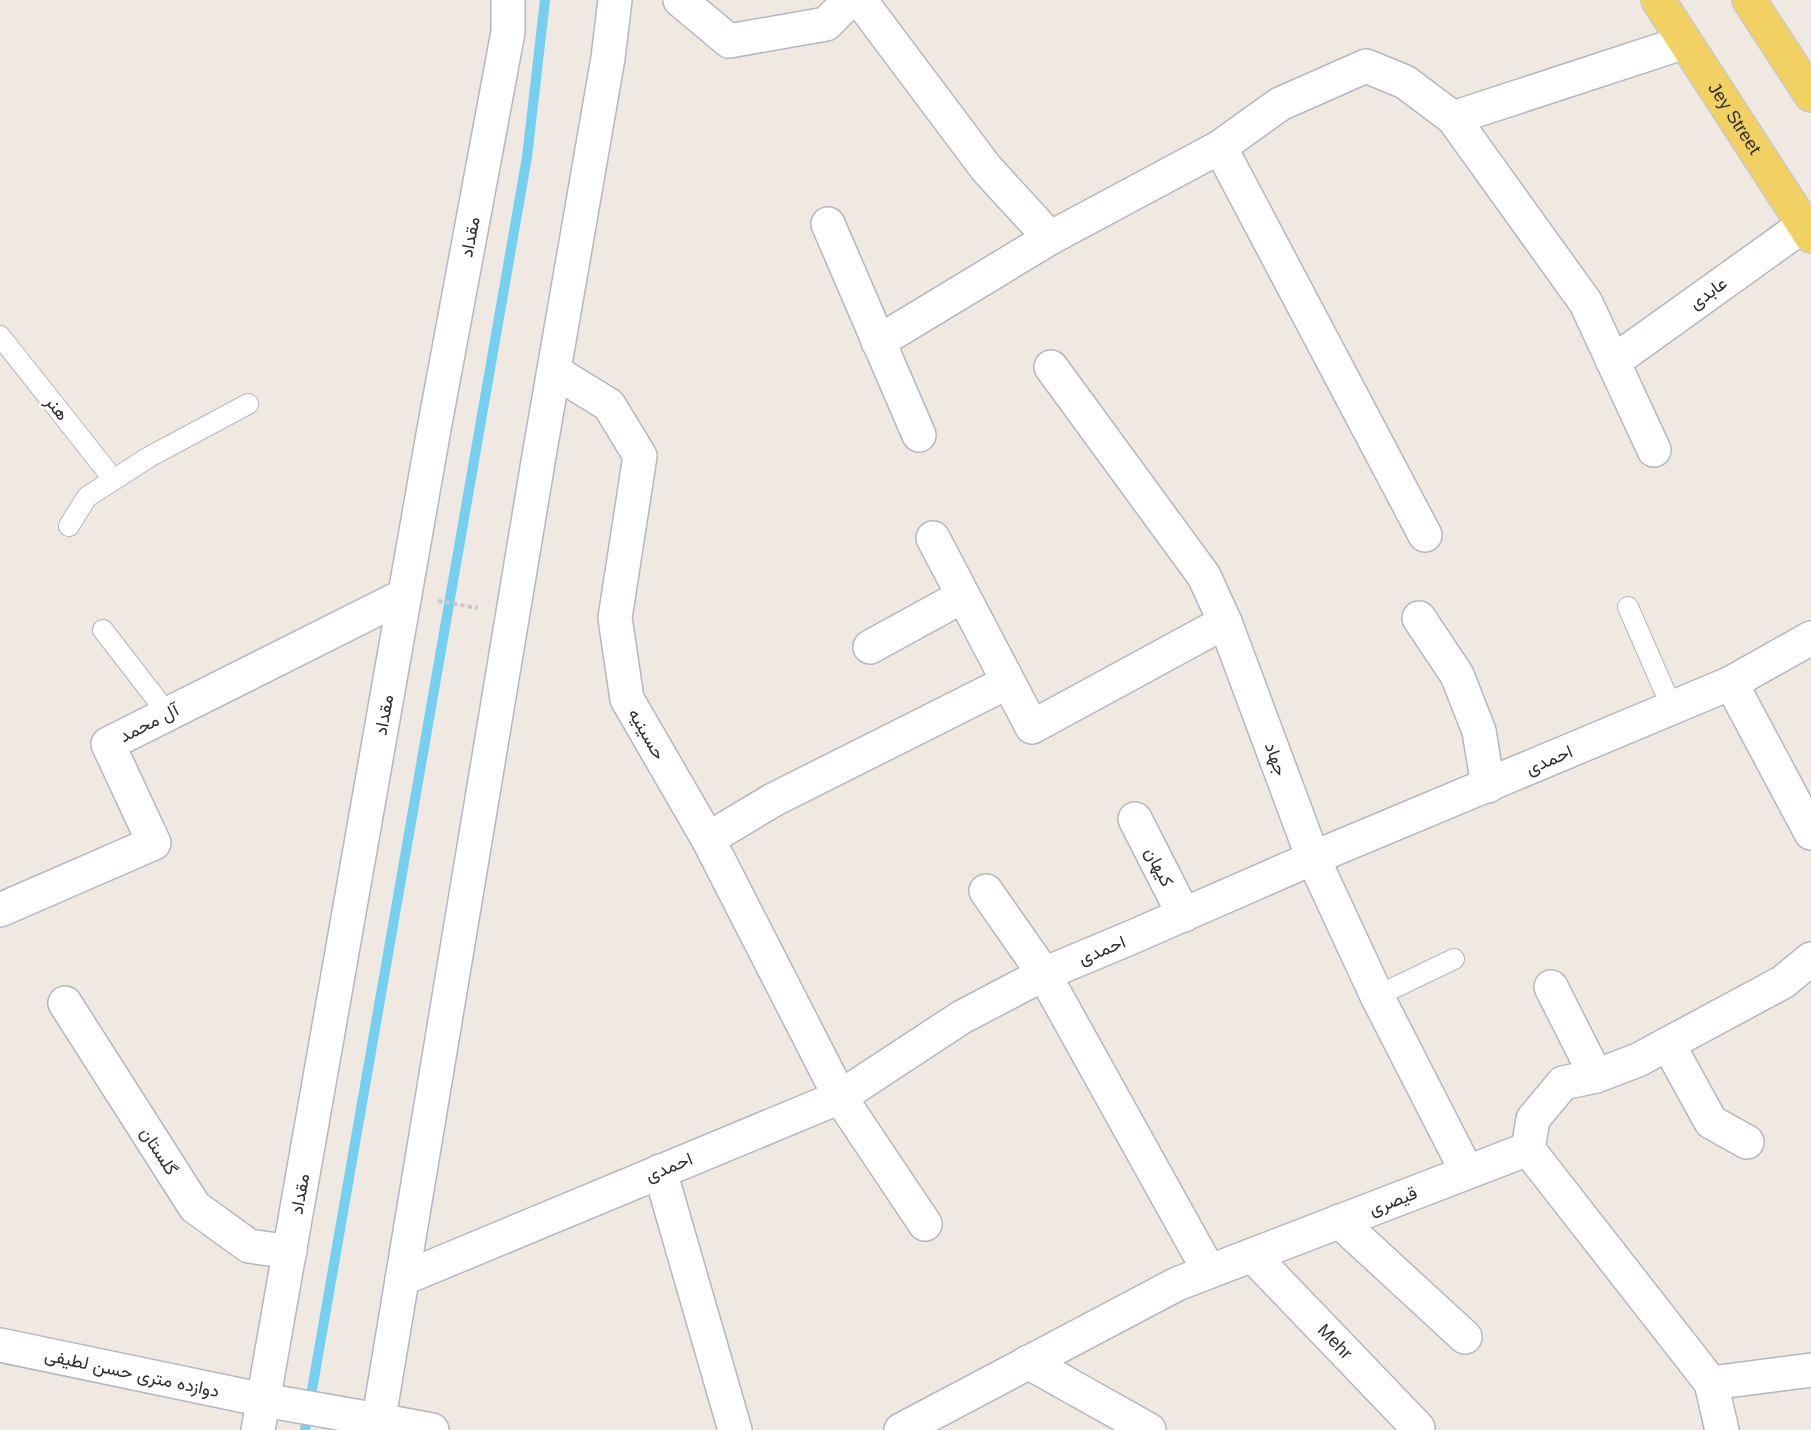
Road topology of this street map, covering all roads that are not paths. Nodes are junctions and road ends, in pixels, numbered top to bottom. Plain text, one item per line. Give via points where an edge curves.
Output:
1 (508, 0) edge
2 (615, 0) edge
3 (680, 0) edge
4 (850, 0) edge
5 (860, 0) edge
6 (1658, 0) edge
7 (1751, 1) edge
8 (1685, 42) junction
9 (1811, 95) edge
10 (1453, 118) junction
11 (1220, 147) junction
12 (828, 224) dead end
13 (1807, 230) edge
14 (1050, 238) junction
15 (0, 336) edge
16 (878, 342) junction
17 (1613, 362) junction
18 (1051, 368) dead end
19 (554, 371) junction
20 (248, 404) dead end
21 (919, 435) dead end
22 (1653, 450) dead end
23 (114, 480) junction
24 (69, 526) dead end
25 (1425, 535) dead end
26 (933, 538) dead end
27 (405, 594) junction
28 (963, 596) junction
29 (1628, 607) dead end
30 (1419, 618) dead end
31 (1225, 622) junction
32 (103, 630) dead end
33 (1811, 638) edge
34 (870, 647) dead end
35 (1008, 682) junction
36 (1731, 683) junction
37 (1672, 708) junction
38 (168, 714) junction
39 (1488, 786) junction
40 (1135, 819) dead end
41 (1811, 833) edge
42 (708, 839) junction
43 (1313, 858) junction
44 (986, 891) dead end
45 (0, 910) edge
46 (1184, 915) junction
47 (1454, 959) dead end
48 (1811, 959) edge
49 (1044, 974) junction
50 (1551, 987) dead end
51 (1377, 996) junction
52 (65, 1004) dead end
53 (1668, 1044) junction
54 (1596, 1076) junction
55 (840, 1097) junction
56 (1747, 1142) dead end
57 (1528, 1149) junction
58 (660, 1171) junction
59 (1467, 1172) junction
60 (1340, 1221) junction
61 (925, 1224) dead end
62 (290, 1252) junction
63 (1252, 1255) junction
64 (1209, 1271) junction
65 (402, 1279) junction
66 (1465, 1337) dead end
67 (0, 1345) edge
68 (1028, 1362) junction
69 (1811, 1370) edge
70 (1711, 1383) junction
71 (261, 1415) edge
72 (377, 1425) edge
73 (1418, 1428) dead end
74 (432, 1430) edge
75 (735, 1430) edge
76 (901, 1430) edge
77 (1149, 1430) edge
78 (1722, 1430) edge

1 - 27 street, مقداد via 508,32
2 - 19 street
3 - 4 street via 729,41 826,24
5 - 14 street via 986,168
6 - 8 main road, Jey Street
7 - 9 main road
8 - 10 street
8 - 13 main road, Jey Street
10 - 11 street via 1405,82 1366,66 1280,104
10 - 17 street via 1586,303
11 - 14 street
11 - 25 street
12 - 16 street
13 - 17 street, عابدی
14 - 16 street
15 - 23 lane, هنر
16 - 21 street
17 - 22 street
18 - 31 street, جهاد via 1204,576
19 - 42 street, حسینیه via 609,405 640,456 615,618 627,699
19 - 65 street
20 - 23 lane
23 - 24 lane via 87,498
26 - 28 street
27 - 38 street, آل محمد
27 - 62 street, مقداد
28 - 34 street
28 - 35 street
29 - 37 lane
30 - 39 street via 1457,675 1479,731
31 - 35 street via 1032,727
31 - 43 street, جهاد
32 - 38 lane
33 - 36 street, احمدی
35 - 42 street via 773,800
36 - 37 street, احمدی
36 - 41 street
37 - 39 street, احمدی
38 - 45 street, آل محمد via 108,744 154,843
39 - 43 street, احمدی
40 - 46 street, کیهان
42 - 55 street, حسینیه
43 - 46 street, احمدی
43 - 51 street, جهاد
44 - 49 street
46 - 49 street, احمدی
47 - 51 lane
48 - 53 street via 1783,982
49 - 55 street, احمدی via 962,1017
49 - 64 street
50 - 54 street
51 - 59 street, جهاد
52 - 62 street, گلستان via 195,1207 249,1246
53 - 54 street
53 - 56 street via 1711,1122
54 - 57 street via 1563,1083 1533,1119
55 - 58 street, احمدی
55 - 61 street, حسینیه
57 - 59 street, قیصری
57 - 70 street
58 - 65 street, احمدی
58 - 75 street
59 - 60 street, قیصری
60 - 63 street, قیصری
60 - 66 street
62 - 71 street, مقداد
63 - 64 street, قیصری
63 - 73 street, Mehr
64 - 68 street, قیصری
65 - 72 street
67 - 71 street, دوازده متری حسن لطیفی
68 - 76 street, قیصری
68 - 77 street
69 - 70 street
70 - 78 street
71 - 72 street, دوازده متری حسن لطیفی
72 - 74 street

